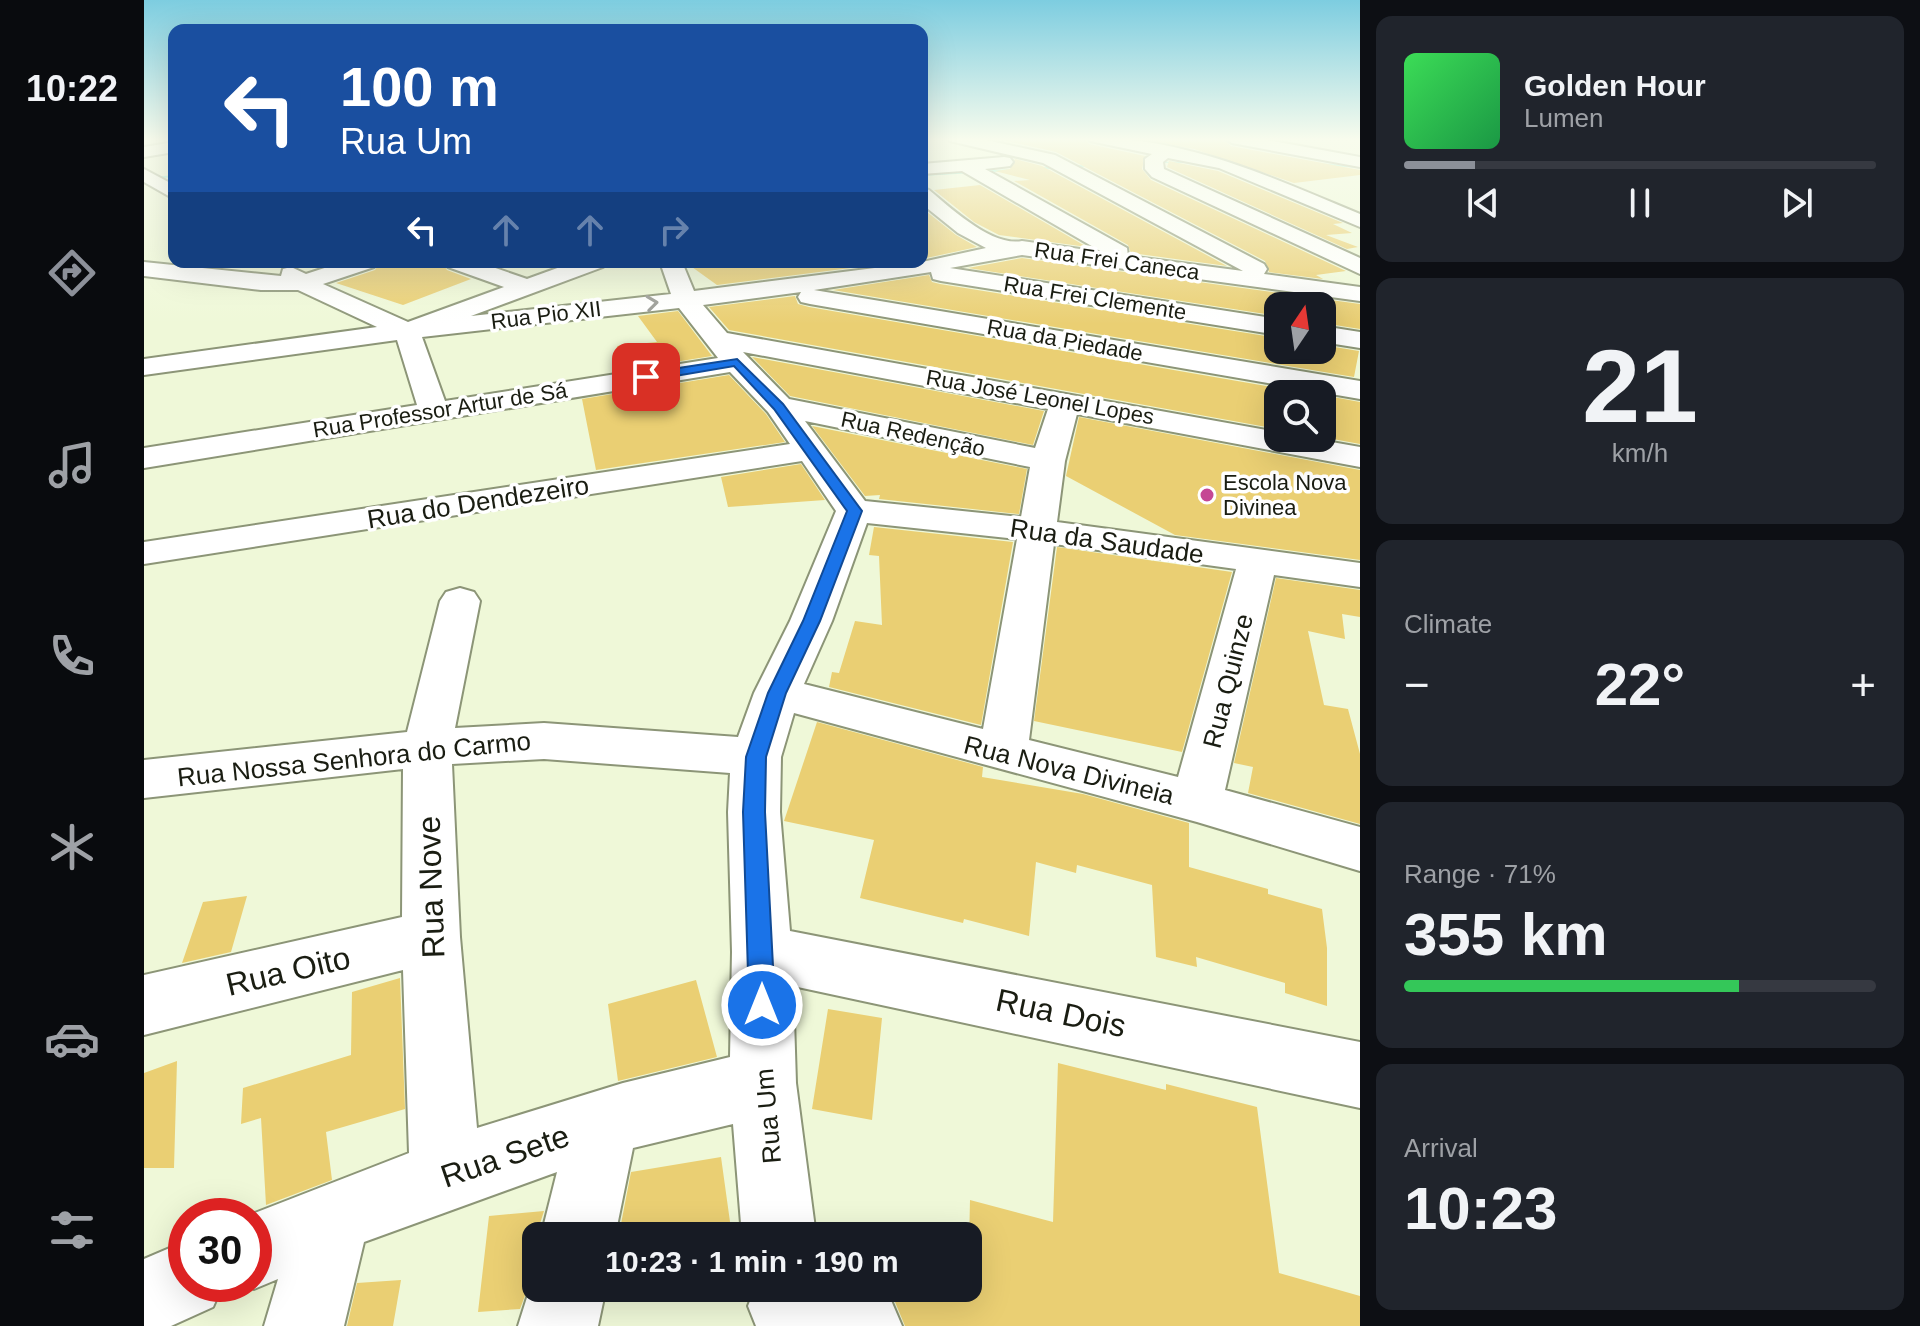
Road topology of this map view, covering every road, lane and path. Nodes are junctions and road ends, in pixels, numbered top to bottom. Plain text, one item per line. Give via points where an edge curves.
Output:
1 (929, 200) edge
2 (1025, 200) edge
3 (1138, 200) edge
4 (1216, 200) edge
5 (1308, 200) edge
6 (1360, 221) edge
7 (965, 229) junction
8 (936, 232) dead end
9 (1008, 251) junction
10 (1136, 263) junction
11 (928, 266) edge
12 (1360, 267) edge
13 (283, 268) edge
14 (348, 268) edge
15 (473, 268) edge
16 (579, 268) edge
17 (917, 268) edge
18 (144, 269) edge
19 (912, 269) junction
20 (678, 280) edge
21 (302, 283) junction
22 (1282, 283) junction
23 (527, 287) junction
24 (769, 290) junction
25 (1360, 294) edge
26 (1264, 325) edge
27 (407, 331) junction
28 (1336, 336) edge
29 (1360, 340) edge
30 (728, 351) junction
31 (150, 365) edge
32 (1360, 390) edge
33 (1065, 401) junction
34 (779, 406) junction
35 (434, 411) junction
36 (813, 450) junction
37 (1360, 457) edge
38 (144, 458) edge
39 (1048, 461) junction
40 (854, 511) junction
41 (1036, 530) junction
42 (144, 553) edge
43 (1258, 561) junction
44 (1360, 575) edge
45 (460, 601) dead end
46 (777, 693) junction
47 (427, 748) junction
48 (1003, 753) junction
49 (756, 757) junction
50 (144, 779) edge
51 (1197, 802) junction
52 (1360, 849) edge
53 (431, 937) junction
54 (762, 952) junction
55 (144, 1005) edge
56 (1360, 1075) edge
57 (763, 1083) junction
58 (604, 1123) junction
59 (445, 1175) junction
60 (333, 1217) junction
61 (581, 1222) edge
62 (778, 1222) edge
63 (272, 1243) edge
64 (168, 1288) edge
65 (144, 1298) edge
66 (564, 1302) edge
67 (812, 1302) edge
68 (304, 1326) edge
69 (558, 1326) edge
70 (862, 1326) edge

1 - 7 street
2 - 10 street
3 - 22 street
4 - 12 street
5 - 6 street
7 - 8 street
7 - 9 street
9 - 10 street, Rua Frei Caneca via 1033,249
9 - 11 street, Rua Frei Caneca
10 - 22 street, Rua Frei Caneca
13 - 21 street
14 - 21 street
15 - 23 street
16 - 23 street, Rua Pio XII
17 - 19 street, Rua Frei Caneca
18 - 21 street
19 - 24 street, Rua Frei Caneca
19 - 26 street, Rua Frei Clemente
20 - 24 street, Rua Frei Caneca
27 -> 20 street, Rua Pio XII
20 - 30 street
21 - 27 street
22 - 25 street, Rua Frei Caneca
23 - 27 street, Rua Pio XII
24 - 32 street, Rua da Piedade
27 - 31 street, Rua Pio XII
27 - 35 street
28 - 29 street
30 - 33 street, Rua José Leonel Lopes
30 - 34 street
30 - 35 street, Rua Professor Artur de Sá
33 - 37 street, Rua José Leonel Lopes
33 - 39 street
34 - 36 street
34 - 39 street, Rua Redenção
35 - 38 street, Rua Professor Artur de Sá
36 - 40 street
36 - 42 street, Rua do Dendezeiro
39 - 41 street
40 - 41 street, Rua da Saudade
40 - 46 street, Rua Um
41 - 43 street, Rua da Saudade
41 - 48 street
43 - 44 street, Rua da Saudade
43 - 51 street, Rua Quinze
45 - 47 street, Rua Nove
46 - 48 street, Rua Nova Divineia
46 - 49 street, Rua Um
47 - 49 street, Rua Nossa Senhora do Carmo via 544,741
47 - 50 street, Rua Nossa Senhora do Carmo
47 - 53 street, Rua Nove
48 - 51 street, Rua Nova Divineia
49 - 54 street, Rua Um
51 - 52 street, Rua Nova Divineia
53 - 55 street, Rua Oito
53 - 59 street, Rua Nove
54 - 56 street, Rua Dois
54 - 57 street, Rua Um
57 - 58 street, Rua Sete
57 - 62 street, Rua Um
58 - 59 street, Rua Sete
58 - 61 street
59 - 60 street, Rua Sete
60 - 63 street, Rua Sete
60 - 68 street
64 - 65 street
66 - 69 street
67 - 70 street

